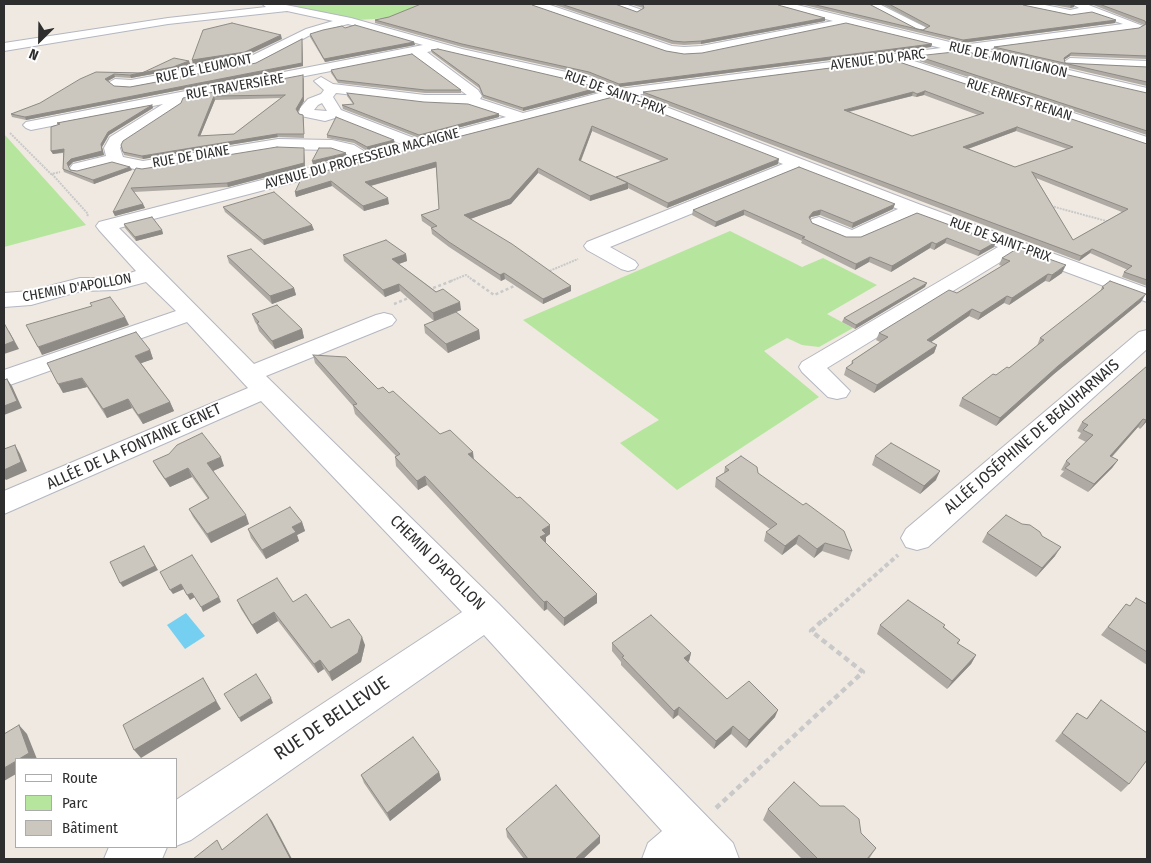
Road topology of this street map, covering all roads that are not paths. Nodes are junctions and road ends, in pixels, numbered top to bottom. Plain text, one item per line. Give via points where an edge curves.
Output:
1 (267, 4) edge
2 (537, 4) edge
3 (614, 4) edge
4 (782, 4) edge
5 (871, 4) edge
6 (1026, 4) edge
7 (1077, 4) edge
8 (287, 8) junction
9 (578, 8) edge
10 (637, 10) edge
11 (1093, 10) junction
12 (560, 12) junction
13 (346, 20) junction
14 (849, 22) junction
15 (1142, 27) edge
16 (996, 31) edge
17 (1021, 40) junction
18 (438, 46) junction
19 (4, 47) edge
20 (963, 48) junction
21 (416, 51) junction
22 (460, 52) junction
23 (891, 58) junction
24 (431, 60) junction
25 (1011, 61) junction
26 (1147, 65) edge
27 (313, 66) junction
28 (214, 72) edge
29 (115, 83) dead end
30 (145, 91) edge
31 (329, 92) junction
32 (1147, 92) edge
33 (197, 93) junction
34 (618, 93) junction
35 (180, 96) junction
36 (160, 100) junction
37 (470, 101) junction
38 (335, 114) junction
39 (520, 117) junction
40 (25, 128) road end
41 (1147, 142) edge
42 (415, 144) junction
43 (363, 158) junction
44 (115, 159) junction
45 (797, 164) junction
46 (79, 168) edge
47 (914, 209) junction
48 (819, 223) dead end
49 (106, 226) joint
50 (1015, 245) junction
51 (628, 265) dead end
52 (150, 274) junction
53 (1147, 295) edge
54 (4, 300) edge
55 (191, 313) junction
56 (384, 320) dead end
57 (1147, 337) edge
58 (4, 379) edge
59 (257, 382) junction
60 (837, 391) dead end
61 (4, 503) edge
62 (917, 538) road end
63 (487, 614) junction
64 (178, 824) edge
65 (143, 848) edge
66 (690, 850) edge
67 (126, 859) edge

1 - 8 street, RUE DE SAINT-PRIX
2 - 12 street
3 - 10 street
4 - 14 street, RUE DE MONTLIGNON
5 - 20 street
6 - 11 street via 1070,13
7 - 11 street
8 - 13 street, RUE DE SAINT-PRIX
8 - 19 street via 168,21
9 - 12 street
11 - 15 street
12 - 14 street via 684,51
13 - 18 street, RUE DE SAINT-PRIX
13 - 29 street, RUE DE LEUMONT via 310,32 251,61 200,71 187,70 131,84
14 - 20 street, RUE DE MONTLIGNON
15 - 17 street, AVENUE DU PARC
16 - 17 street
17 - 20 street, AVENUE DU PARC
18 - 21 street, RUE TRAVERSIÈRE
18 - 22 street, RUE DE SAINT-PRIX
20 - 23 street, AVENUE DU PARC
20 - 25 street, RUE DE MONTLIGNON
21 - 24 street
21 - 27 street, RUE TRAVERSIÈRE
22 - 24 street
22 - 34 street, RUE DE SAINT-PRIX via 569,76
23 - 34 street, AVENUE DU PARC
23 - 41 street, RUE ERNEST RENAN
24 - 37 street via 474,93
25 - 26 street
25 - 32 street, RUE DE MONTLIGNON
27 - 31 street
27 - 33 street, RUE TRAVERSIÈRE
28 - 33 street
30 - 36 street
31 - 37 street
31 - 38 street
31 - 38 street via 313,102 306,113 325,117
33 - 35 street, RUE TRAVERSIÈRE
34 - 39 street, AVENUE DU PROFESSEUR MACAIGNE
34 - 45 street, RUE DE SAINT-PRIX
35 - 36 street, RUE TRAVERSIÈRE
35 - 44 street via 167,109 116,140 112,148
36 - 40 street, RUE TRAVERSIÈRE
37 - 39 street
38 - 42 street
39 - 42 street, AVENUE DU PROFESSEUR MACAIGNE
42 - 43 street, AVENUE DU PROFESSEUR MACAIGNE
43 - 44 street, RUE DE DIANE via 348,148 332,145 278,144 143,166
43 - 49 street, AVENUE DU PROFESSEUR MACAIGNE
44 - 46 street
45 - 47 street, RUE DE SAINT-PRIX
45 - 51 street via 594,246
47 - 48 street via 852,237
47 - 50 street, RUE DE SAINT-PRIX
49 - 52 street, CHEMIN D'APOLLON
50 - 53 street, RUE DE SAINT-PRIX
50 - 60 street via 811,367
52 - 54 street, CHEMIN D'APOLLON via 116,284 80,285 30,298
52 - 55 street, CHEMIN D'APOLLON
55 - 58 street
55 - 59 street, CHEMIN D'APOLLON
56 - 59 street, ALLÉE DE LA FONTAINE GENET
57 - 62 street, ALLÉE JOSÉPHINE DE BEAUHARNAIS
59 - 61 street, ALLÉE DE LA FONTAINE GENET
59 - 63 street, CHEMIN D'APOLLON
63 - 64 street, RUE DE BELLEVUE
63 - 66 street, CHEMIN D'APOLLON
65 - 67 street

